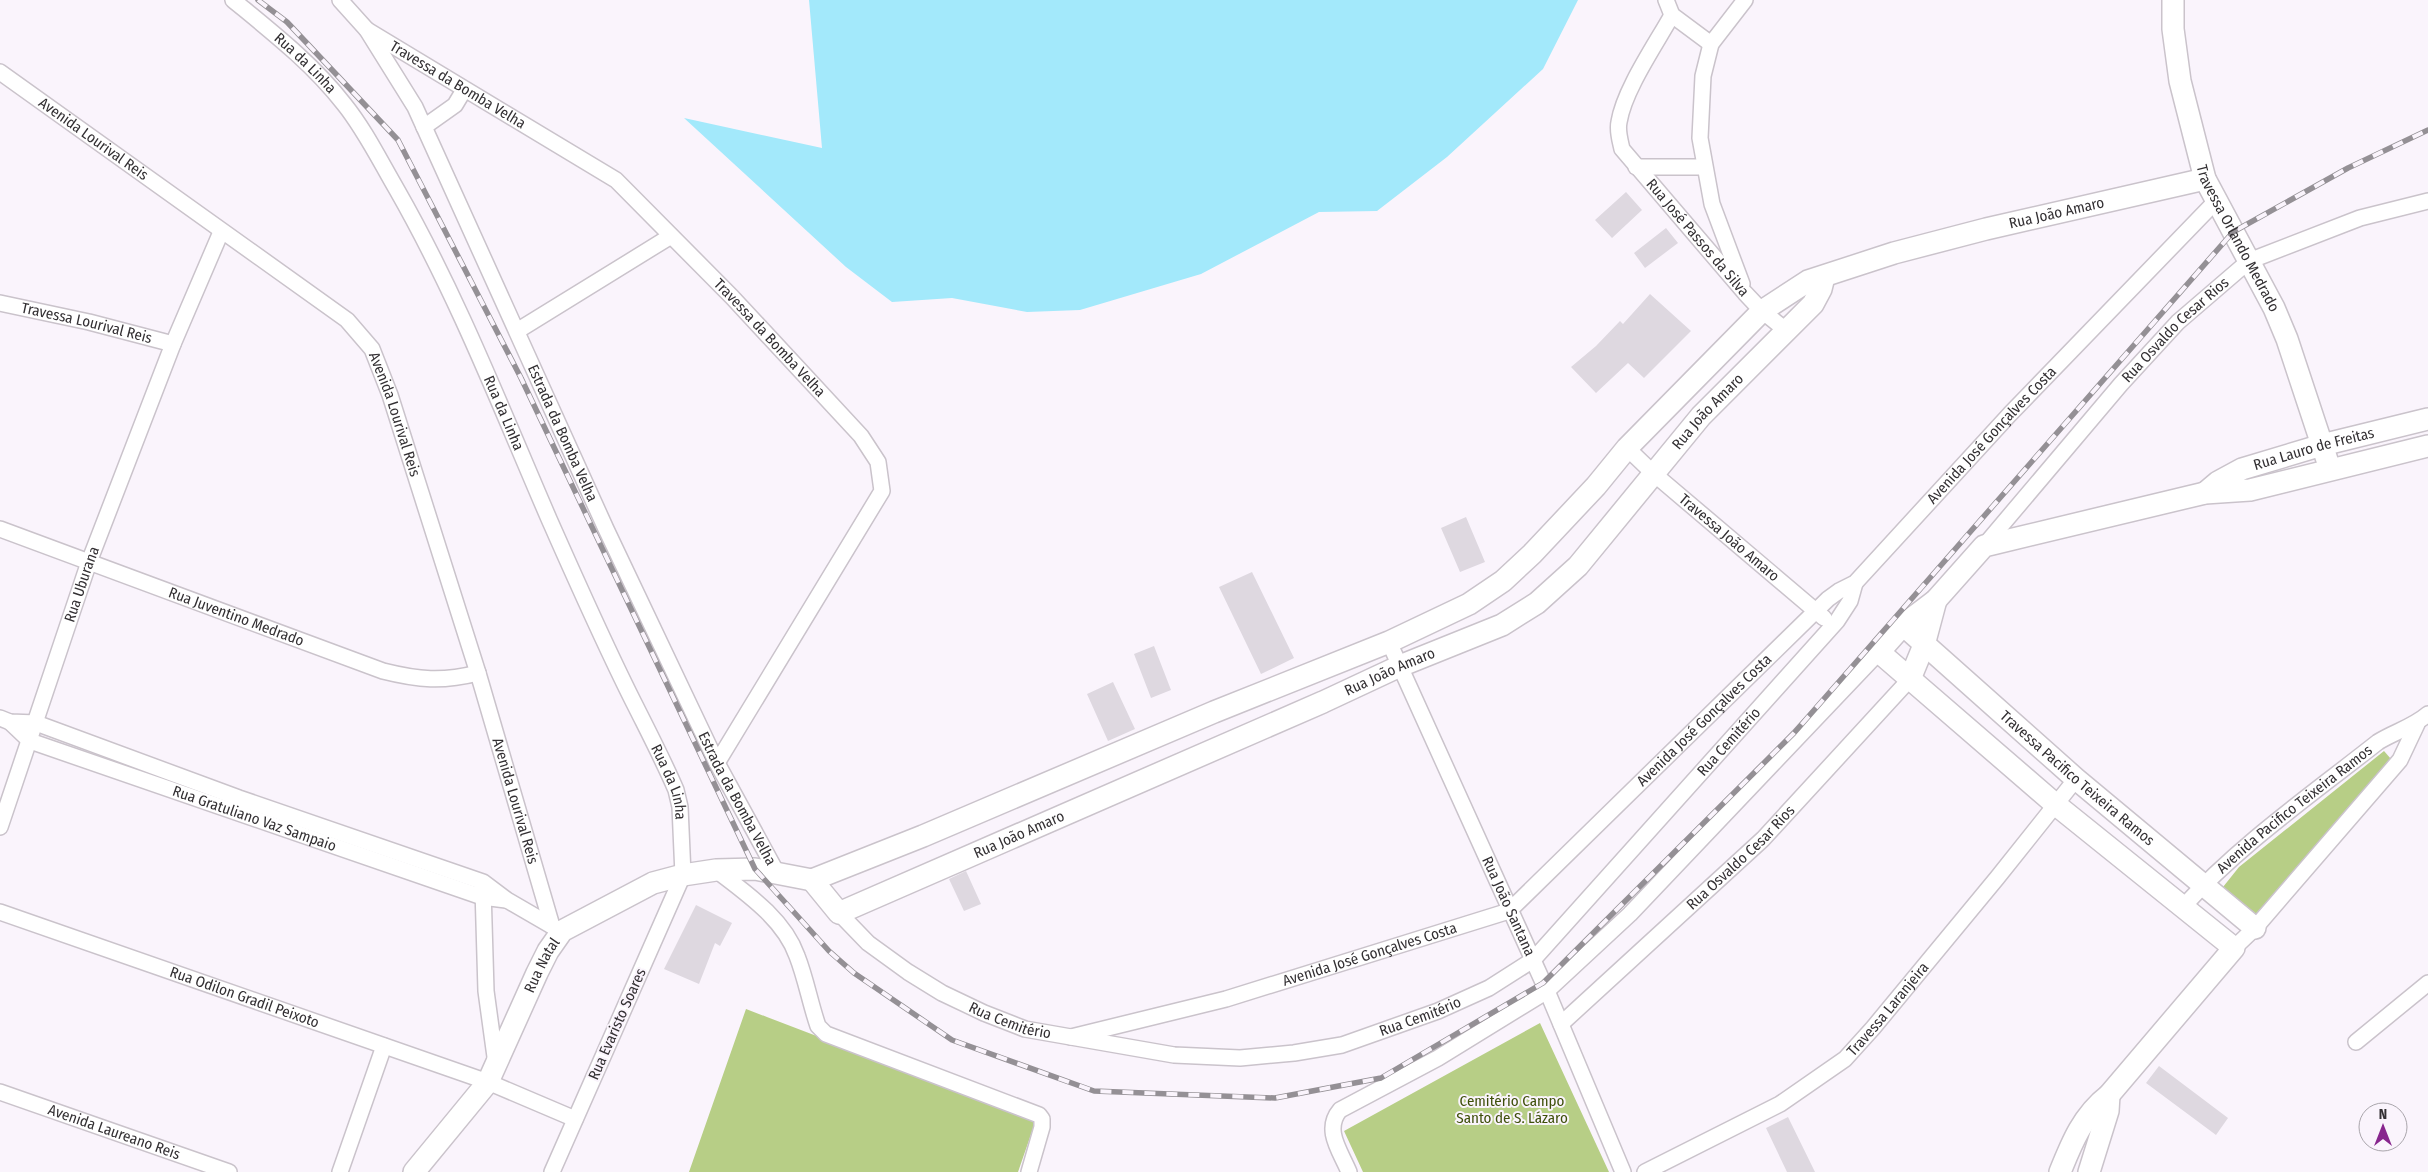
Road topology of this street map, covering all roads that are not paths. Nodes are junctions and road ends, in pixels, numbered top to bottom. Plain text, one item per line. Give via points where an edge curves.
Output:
1 (233, 0) edge
2 (340, 0) edge
3 (1666, 0) edge
4 (1745, 0) edge
5 (2173, 0) edge
6 (1672, 15) junction
7 (367, 30) junction
8 (1711, 44) junction
9 (0, 72) edge
10 (464, 90) junction
11 (424, 127) junction
12 (1636, 167) junction
13 (1704, 167) junction
14 (2205, 179) junction
15 (2216, 201) junction
16 (2428, 201) edge
17 (222, 232) junction
18 (671, 236) junction
19 (2249, 261) junction
20 (1824, 277) junction
21 (1744, 293) junction
22 (0, 303) edge
23 (1762, 311) junction
24 (517, 331) junction
25 (1787, 331) junction
26 (173, 344) junction
27 (2428, 419) edge
28 (2322, 445) junction
29 (2428, 446) edge
30 (1627, 448) junction
31 (2330, 469) junction
32 (1653, 473) junction
33 (2205, 493) junction
34 (0, 530) edge
35 (1984, 546) junction
36 (90, 562) junction
37 (1855, 583) junction
38 (1936, 600) junction
39 (1816, 611) junction
40 (1903, 625) junction
41 (1833, 626) junction
42 (1389, 642) junction
43 (1924, 645) junction
44 (1879, 652) junction
45 (1400, 666) junction
46 (478, 672) junction
47 (1910, 679) junction
48 (2422, 719) edge
49 (5, 720) edge
50 (36, 723) junction
51 (30, 741) junction
52 (717, 763) junction
53 (2076, 779) junction
54 (239, 798) junction
55 (2055, 804) junction
56 (234, 813) junction
57 (0, 827) edge
58 (716, 870) junction
59 (776, 873) junction
60 (683, 875) junction
61 (812, 880) junction
62 (2202, 886) junction
63 (483, 890) junction
64 (2182, 908) junction
65 (1509, 911) junction
66 (0, 912) edge
67 (839, 913) junction
68 (557, 928) junction
69 (2255, 928) junction
70 (2234, 948) junction
71 (1533, 960) junction
72 (2428, 983) edge
73 (1547, 991) junction
74 (1560, 1024) junction
75 (1071, 1037) junction
76 (2356, 1042) dead end
77 (384, 1046) junction
78 (492, 1073) junction
79 (0, 1092) edge
80 (2109, 1095) junction
81 (575, 1119) junction
82 (229, 1172) edge
83 (340, 1172) edge
84 (414, 1172) edge
85 (552, 1172) edge
86 (1029, 1172) edge
87 (1350, 1172) edge
88 (1623, 1172) edge
89 (1645, 1172) edge
90 (2060, 1172) edge
91 (2089, 1172) edge

1 - 60 street, Rua da Linha via 278,38 344,104 371,145 444,276 549,519 676,790 680,807
2 - 7 street, Estrada da Bomba Velha
3 - 6 street
4 - 8 street, Rua José Passos da Silva
5 - 14 street, Travessa Orlando Medrado via 2180,82
6 - 8 street
6 - 12 street, Rua José Passos da Silva via 1629,93 1619,122 1622,149
7 - 10 street, Travessa da Bomba Velha
7 - 11 street, Estrada da Bomba Velha via 396,74
8 - 13 street, Rua José Passos da Silva via 1701,102 1700,138
9 - 17 street, Avenida Lourival Reis
10 - 11 street via 455,105
10 - 18 street, Travessa da Bomba Velha via 616,180
11 - 24 street, Estrada da Bomba Velha
12 - 13 street
12 - 21 street, Rua José Passos da Silva
13 - 21 street, Rua José Passos da Silva via 1712,204
14 - 15 street, Travessa Orlando Medrado
14 - 20 street, Rua João Amaro via 1986,229 1885,255
15 - 19 street, Travessa Orlando Medrado
15 - 37 street, Avenida José Gonçalves Costa via 2010,414
16 - 19 street, Rua Osvaldo Cesar Rios via 2360,218
17 - 26 street, Rua Uburana
17 - 46 street, Avenida Lourival Reis via 347,320 372,349 390,394
18 - 24 street
18 - 52 street, Travessa da Bomba Velha via 861,436 878,462 882,491
19 - 28 street, Travessa Orlando Medrado via 2287,339
19 - 35 street, Rua Osvaldo Cesar Rios via 2178,322
20 - 23 street, Rua João Amaro via 1808,281
20 - 25 street, Rua João Amaro via 1813,304
21 - 23 street
22 - 26 street, Travessa Lourival Reis
23 - 25 street
23 - 30 street, Rua João Amaro
24 - 52 street, Estrada da Bomba Velha
25 - 32 street, Rua João Amaro via 1701,416
26 - 36 street, Rua Uburana
27 - 28 street, Rua Lauro de Freitas
28 - 31 street, Travessa Orlando Medrado
28 - 33 street, Rua Lauro de Freitas via 2242,469
29 - 31 street, Rua Lauro de Freitas
30 - 32 street, Travessa João Amaro
30 - 42 street, Rua João Amaro via 1562,522 1503,581 1468,604
31 - 33 street, Rua Lauro de Freitas via 2250,490
32 - 39 street, Travessa João Amaro
32 - 45 street, Rua João Amaro via 1578,566 1537,603 1502,625
33 - 35 street, Rua Lauro de Freitas
34 - 36 street, Rua Juventino Medrado
35 - 38 street
36 - 46 street, Rua Juventino Medrado via 384,671 436,680
36 - 50 street, Rua Uburana
37 - 39 street, Avenida José Gonçalves Costa via 1839,591
37 - 41 street, Rua Cemitério via 1850,601
38 - 40 street
38 - 43 street
39 - 41 street, Travessa João Amaro
39 - 65 street, Avenida José Gonçalves Costa
40 - 43 street, Travessa Pacifico Teixeira Ramos
40 - 44 street
41 - 71 street, Rua Cemitério
42 - 45 street, Rua João Santana
42 - 61 street, Rua João Amaro
43 - 47 street
43 - 53 street, Travessa Pacifico Teixeira Ramos
44 - 47 street, Travessa Pacifico Teixeira Ramos
44 - 73 street via 1630,914
45 - 65 street, Rua João Santana
45 - 67 street, Rua João Amaro
46 - 68 street, Avenida Lourival Reis
47 - 55 street, Travessa Pacifico Teixeira Ramos
47 - 74 street, Rua Osvaldo Cesar Rios via 1763,840
48 - 62 street, Avenida Pacifico Teixeira Ramos via 2378,742
48 - 69 street, Avenida Pacifico Teixeira Ramos via 2400,760
49 - 50 street, Rua Gratuliano Vaz Sampaio
49 - 51 street, Rua Gratuliano Vaz Sampaio
50 - 51 street, Rua Uburana
50 - 54 street, Rua Gratuliano Vaz Sampaio
51 - 56 street, Rua Gratuliano Vaz Sampaio
51 - 57 street, Rua Uburana
52 - 59 street, Estrada da Bomba Velha
53 - 55 street, Travessa Laranjeira
53 - 62 street, Travessa Pacifico Teixeira Ramos
54 - 56 street
54 - 63 street, Rua Gratuliano Vaz Sampaio
55 - 64 street, Travessa Pacifico Teixeira Ramos
55 - 89 street, Travessa Laranjeira via 1845,1058 1780,1104
56 - 63 street, Rua Gratuliano Vaz Sampaio
58 - 59 street, Rua Natal
58 - 60 street, Rua Natal
58 - 86 street via 745,892 790,940 818,1026 826,1034 1034,1112 1042,1119
59 - 61 street, Rua Natal
60 - 68 street, Rua Natal via 653,883
60 - 81 street, Rua Evaristo Soares
61 - 67 street
62 - 64 street, Avenida Pacifico Teixeira Ramos
62 - 69 street, Travessa Pacifico Teixeira Ramos
63 - 68 street, Rua Gratuliano Vaz Sampaio
63 - 78 street
64 - 70 street, Travessa Pacifico Teixeira Ramos
65 - 71 street, Rua João Santana
65 - 75 street, Avenida José Gonçalves Costa via 1226,999
66 - 77 street, Rua Odilon Gradil Peixoto
67 - 75 street, Rua Cemitério via 868,943 942,993 1025,1030
68 - 78 street, Rua Natal
69 - 70 street, Avenida Pacifico Teixeira Ramos
70 - 80 street
71 - 73 street, Rua João Santana
71 - 75 street, Rua Cemitério via 1489,988 1411,1021 1342,1045 1294,1054 1240,1058 1174,1055
72 - 76 street
73 - 74 street, Rua João Santana
73 - 87 street via 1438,1058 1350,1103 1334,1116 1334,1138
74 - 88 street, Rua João Santana
77 - 78 street, Rua Odilon Gradil Peixoto
77 - 83 street
78 - 81 street, Rua Odilon Gradil Peixoto
78 - 84 street, Rua Natal
79 - 82 street, Avenida Laureano Reis
80 - 90 street via 2084,1119
80 - 91 street via 2108,1111
81 - 85 street, Rua Evaristo Soares

